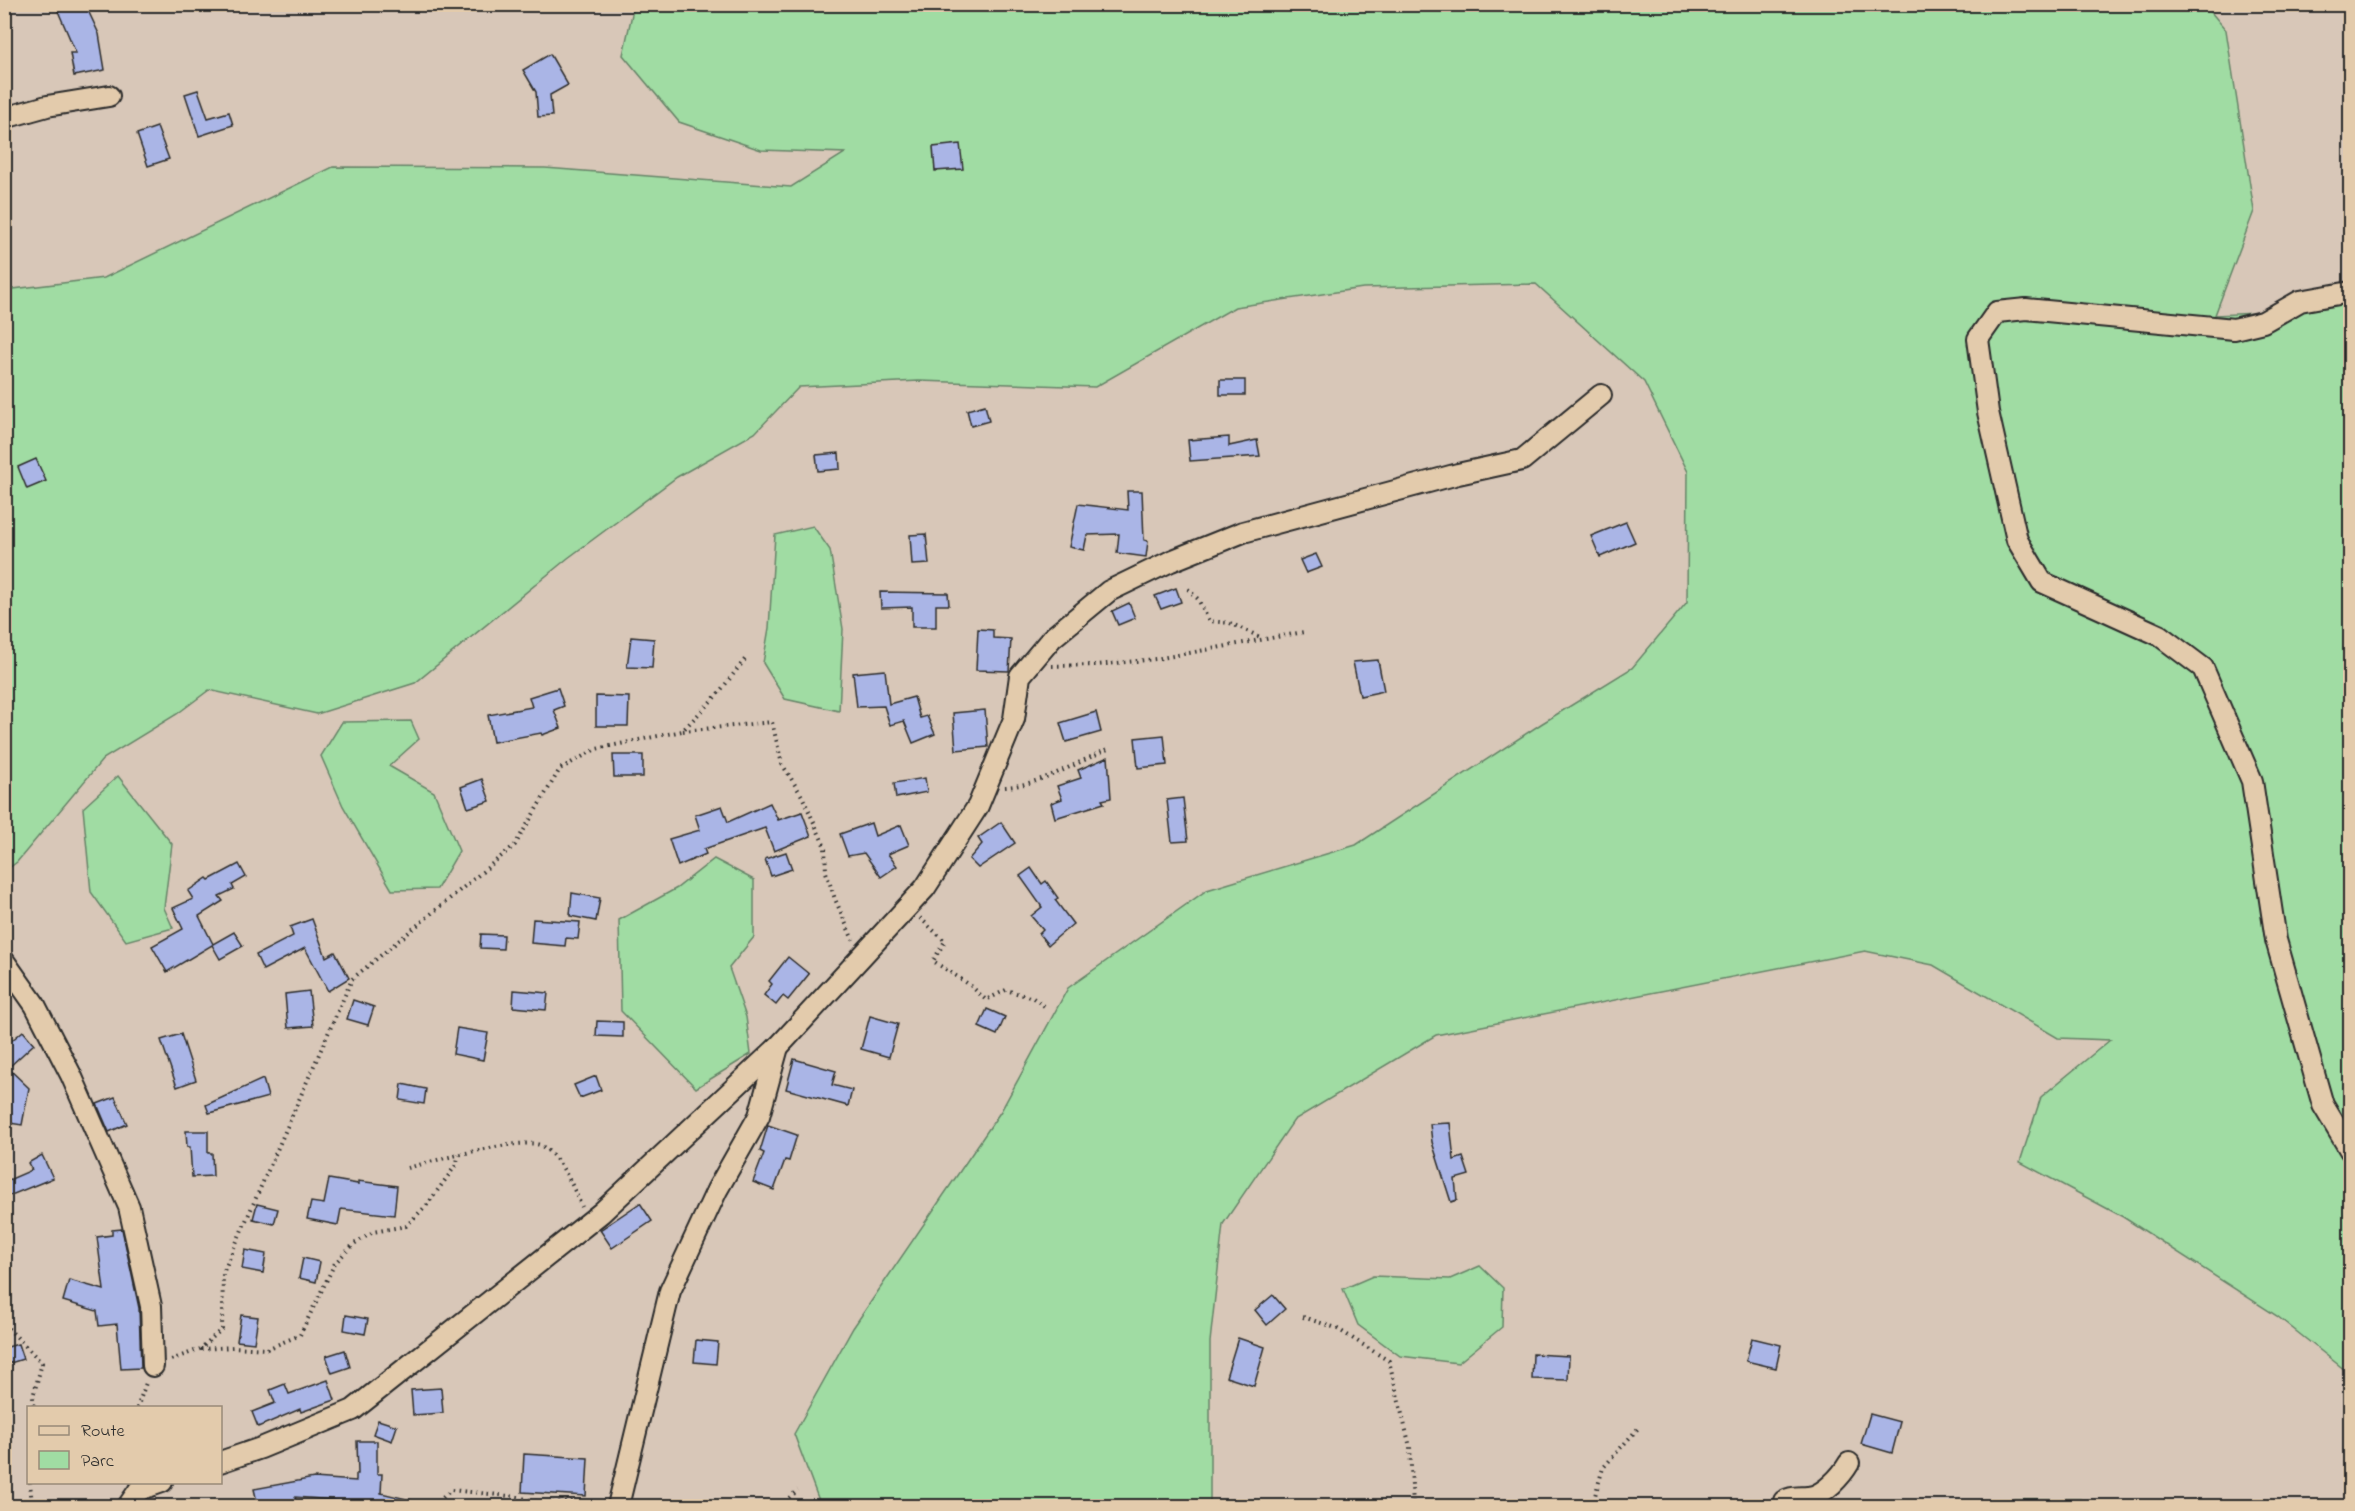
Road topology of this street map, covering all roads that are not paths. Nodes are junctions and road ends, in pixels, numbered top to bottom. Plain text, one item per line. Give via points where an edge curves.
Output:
1 (109, 96) dead end
2 (4, 118) edge
3 (2350, 292) edge
4 (1601, 395) dead end
5 (4, 961) edge
6 (778, 1047) junction
7 (2350, 1150) edge
8 (153, 1366) road end
9 (222, 1461) edge
10 (1849, 1462) dead end
11 (156, 1484) edge
12 (128, 1506) edge
13 (618, 1506) edge
14 (1783, 1506) edge

1 - 2 street
3 - 7 street via 2300,301 2263,322 2234,329 2026,309 1997,312 1978,339 1988,412 2017,540 2042,582 2159,635 2203,668 2252,781 2276,940 2323,1105
4 - 6 street via 1522,460 1243,532 1109,591 1052,638 1020,676 1014,719 978,806 925,888
5 - 8 street via 35,1005 71,1075 129,1207 151,1306
6 - 9 street via 601,1213 353,1410
6 - 13 street via 759,1116 717,1190 670,1291
10 - 14 street via 1833,1484 1811,1498 1792,1496
11 - 12 street via 140,1490

